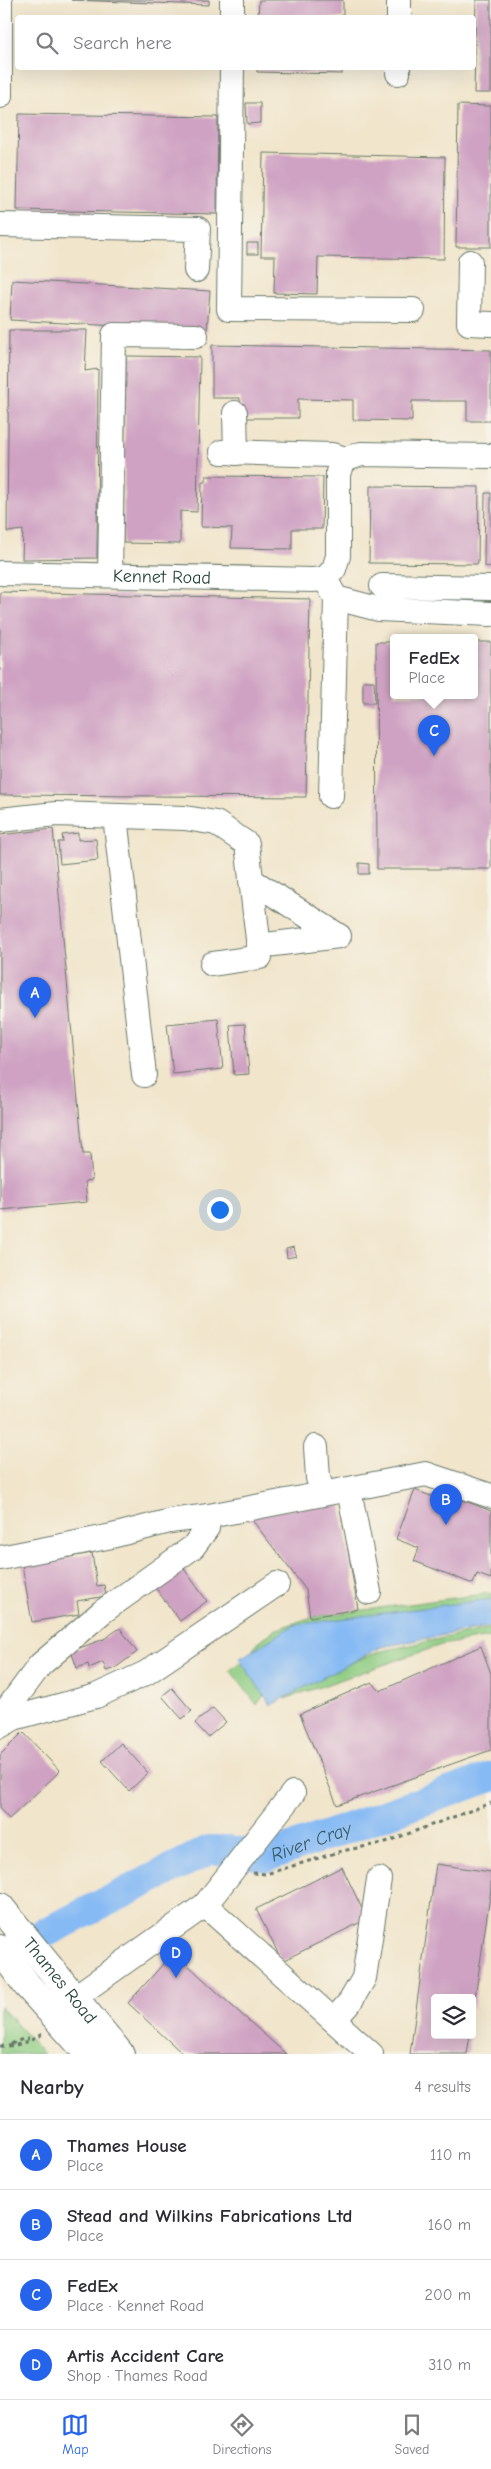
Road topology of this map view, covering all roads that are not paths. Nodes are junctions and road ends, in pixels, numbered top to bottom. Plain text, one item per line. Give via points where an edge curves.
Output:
1 (0, 0) edge
2 (232, 0) edge
3 (399, 0) edge
4 (232, 15) edge
5 (398, 15) edge
6 (9, 51) edge
7 (232, 70) edge
8 (0, 96) edge
9 (0, 225) edge
10 (470, 262) dead end
11 (196, 270) dead end
12 (413, 310) dead end
13 (491, 324) edge
14 (196, 336) dead end
15 (235, 413) dead end
16 (491, 456) edge
17 (346, 459) junction
18 (0, 573) edge
19 (110, 575) junction
20 (330, 588) junction
21 (482, 588) edge
22 (380, 598) junction
23 (481, 614) edge
24 (331, 796) dead end
25 (115, 816) junction
26 (0, 820) edge
27 (251, 880) junction
28 (258, 946) junction
29 (212, 964) dead end
30 (144, 1075) dead end
31 (316, 1447) dead end
32 (349, 1490) junction
33 (323, 1493) junction
34 (491, 1496) edge
35 (209, 1516) junction
36 (0, 1558) edge
37 (277, 1584) dead end
38 (369, 1592) dead end
39 (0, 1719) edge
40 (0, 1726) edge
41 (293, 1793) dead end
42 (379, 1879) dead end
43 (205, 1905) junction
44 (2, 1910) edge
45 (0, 1949) edge
46 (75, 1998) junction
47 (334, 2020) junction
48 (89, 2054) edge
49 (120, 2054) edge
50 (371, 2054) edge

1 - 6 street
2 - 4 street
3 - 5 street
6 - 8 street
7 - 12 street via 229,309
9 - 11 street via 198,229
10 - 13 street via 469,323
14 - 19 street via 114,334
15 - 17 street via 229,452 332,455
16 - 17 street via 361,454
17 - 20 street via 338,472 338,556
18 - 19 street, Kennet Road
19 - 20 street, Kennet Road via 312,580
20 - 22 street, Kennet Road
20 - 24 street
21 - 22 street
21 - 23 street
22 - 23 street
25 - 26 street via 56,814
25 - 27 street via 185,818 216,823 247,844
25 - 30 street
27 - 28 street
27 - 28 street via 339,936
28 - 29 street via 260,957
31 - 33 street via 318,1478
32 - 33 street
32 - 34 street via 426,1474
32 - 38 street
33 - 35 street
35 - 36 street via 170,1521
35 - 39 street via 207,1528 193,1547 102,1612 40,1665
37 - 40 street via 146,1673 96,1696 14,1718
41 - 43 street
42 - 47 street via 364,1978 350,2002
43 - 46 street
43 - 47 street
44 - 46 main road, Thames Road
45 - 48 main road, Thames Road via 27,1985
46 - 49 main road, Thames Road
47 - 50 street

